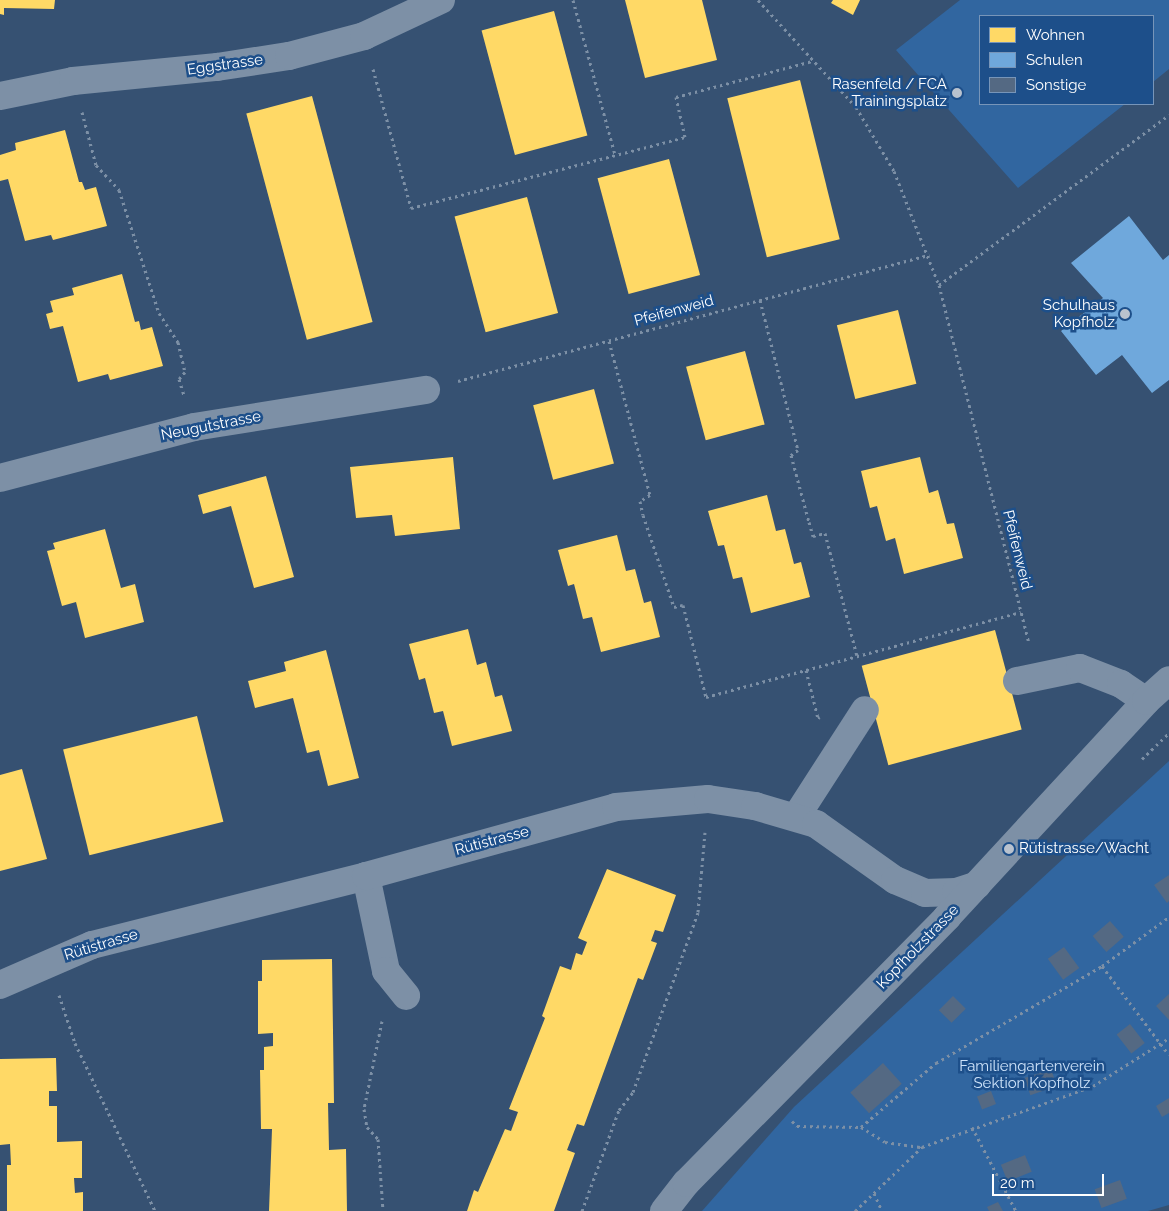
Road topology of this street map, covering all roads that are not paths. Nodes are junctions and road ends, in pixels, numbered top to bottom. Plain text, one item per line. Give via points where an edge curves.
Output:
1 (441, 0) edge
2 (0, 96) edge
3 (426, 390) road end
4 (0, 478) edge
5 (1027, 679) road end
6 (1169, 680) edge
7 (1146, 701) junction
8 (865, 710) dead end
9 (796, 817) junction
10 (366, 876) junction
11 (977, 885) junction
12 (0, 985) edge
13 (406, 996) dead end
14 (664, 1211) edge

1 - 2 street, Eggstrasse via 364,36 288,56 217,68 73,81
3 - 4 street, Neugutstrasse via 194,427
5 - 7 street via 1080,668 1121,684
6 - 7 street, Kopfholzstrasse
7 - 11 street, Kopfholzstrasse
8 - 9 street
9 - 10 street, Rütistrasse via 708,799 616,807
9 - 11 street, Rütistrasse via 832,834 895,880 925,893 956,892
10 - 12 street, Rütistrasse via 92,945
10 - 13 street via 386,971
11 - 14 street, Kopfholzstrasse via 686,1183

